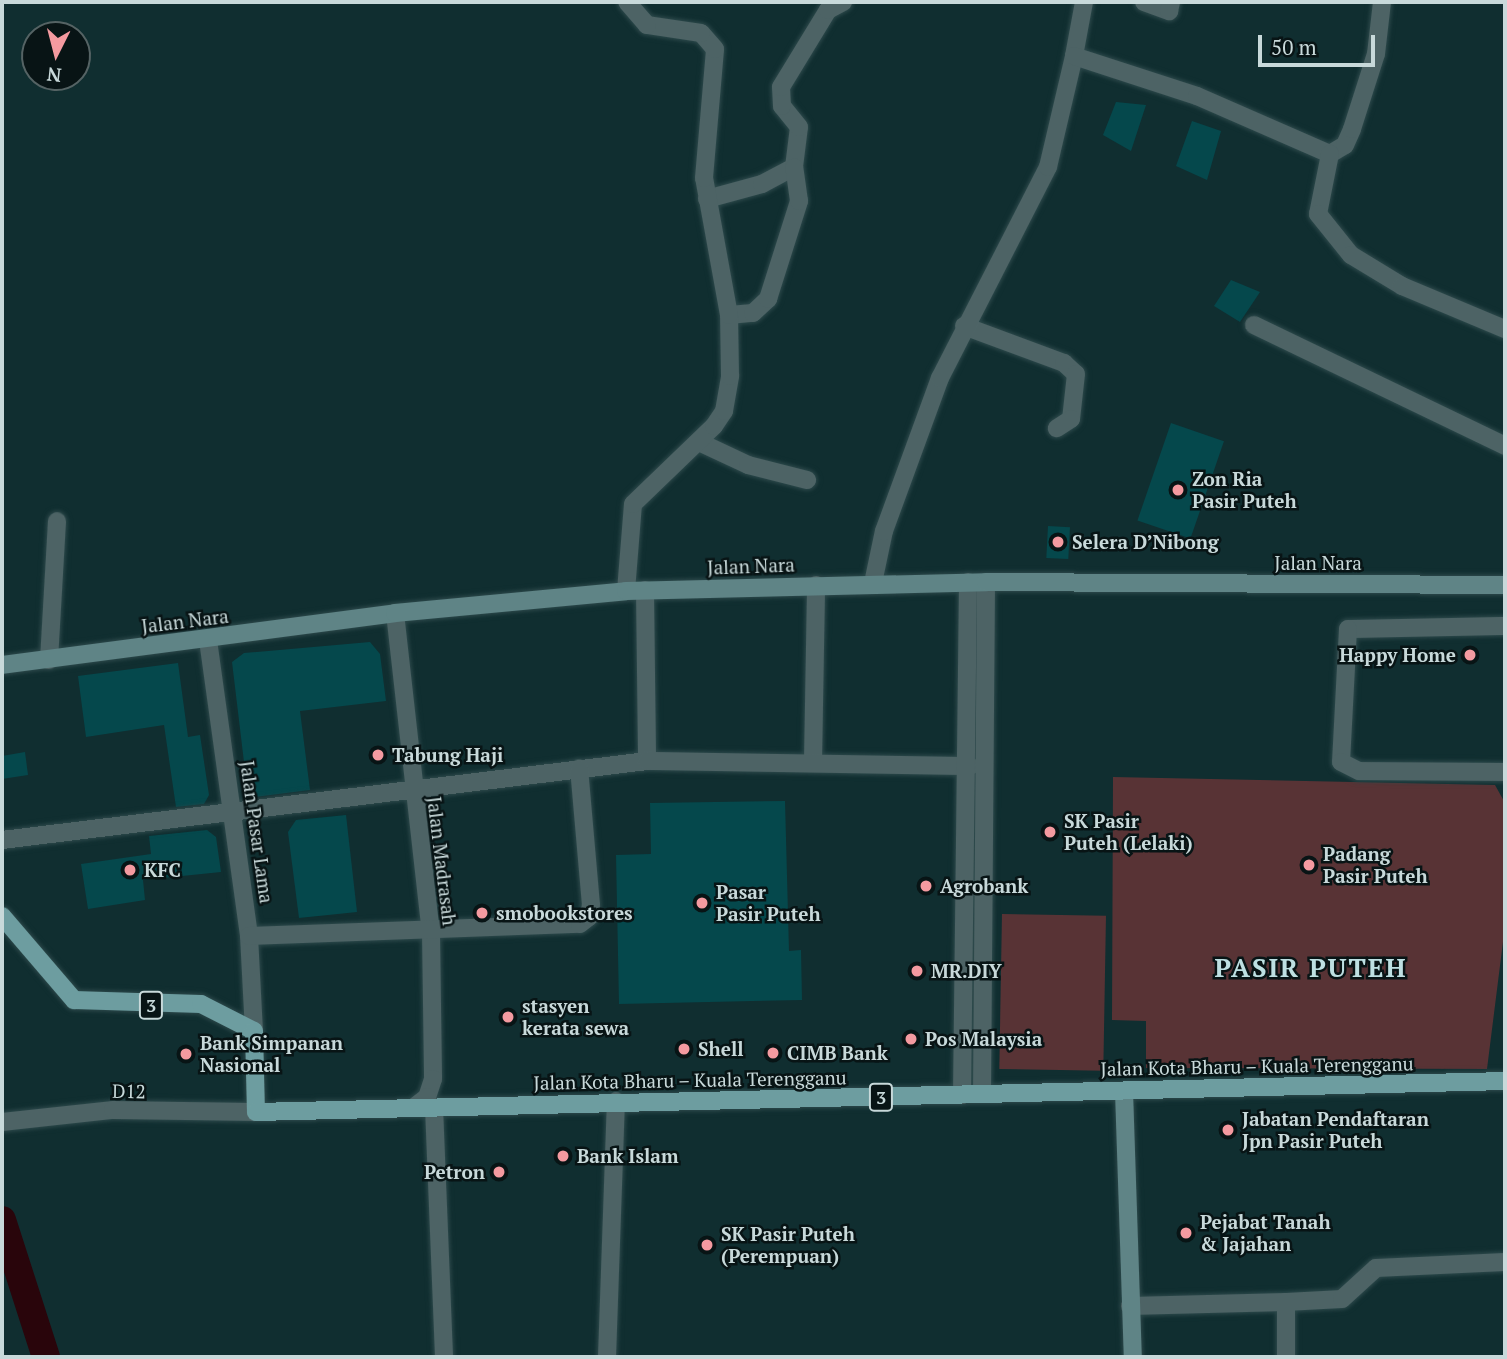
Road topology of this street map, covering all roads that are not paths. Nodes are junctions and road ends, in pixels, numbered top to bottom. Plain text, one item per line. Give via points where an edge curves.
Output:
1 (627, 2) edge
2 (843, 2) edge
3 (1084, 2) edge
4 (1144, 2) edge
5 (1171, 2) edge
6 (1382, 2) edge
7 (1074, 56) junction
8 (1330, 154) junction
9 (794, 167) junction
10 (707, 199) junction
11 (729, 315) junction
12 (1254, 325) dead end
13 (964, 326) junction
14 (1505, 329) edge
15 (1057, 428) dead end
16 (699, 442) junction
17 (1505, 446) edge
18 (807, 480) dead end
19 (57, 520) dead end
20 (977, 582) junction
21 (873, 583) junction
22 (816, 585) junction
23 (1505, 585) edge
24 (645, 590) junction
25 (626, 591) junction
26 (395, 613) junction
27 (1505, 626) edge
28 (208, 640) junction
29 (49, 660) junction
30 (2, 665) edge
31 (648, 761) junction
32 (813, 762) junction
33 (970, 766) junction
34 (579, 769) junction
35 (1505, 772) edge
36 (412, 786) junction
37 (234, 812) junction
38 (2, 840) edge
39 (2, 916) edge
40 (431, 932) junction
41 (249, 936) junction
42 (254, 1031) junction
43 (1505, 1082) edge
44 (1124, 1091) junction
45 (982, 1094) junction
46 (962, 1095) junction
47 (617, 1101) junction
48 (414, 1107) junction
49 (434, 1107) junction
50 (256, 1112) junction
51 (2, 1122) edge
52 (1505, 1262) edge
53 (1286, 1302) junction
54 (1130, 1306) junction
55 (444, 1357) edge
56 (607, 1357) edge
57 (1133, 1357) edge
58 (1286, 1357) edge

1 - 10 street via 647,25 701,33 715,50 704,160
2 - 9 street via 828,10 781,87 782,106 799,127
3 - 7 street
4 - 5 street via 1169,11
6 - 8 street via 1376,54 1356,118 1345,145
7 - 8 street via 1197,96
7 - 13 street via 1048,167
8 - 14 street via 1318,214 1351,255 1402,286
9 - 10 street via 762,184
9 - 11 street via 799,201 768,299 753,313
10 - 11 street
11 - 16 street via 724,411
12 - 17 street
13 - 15 street via 1064,363 1076,374 1071,419
13 - 21 street via 884,531
16 - 18 street via 748,465
16 - 25 street via 633,504
19 - 29 street
20 - 21 main road, Jalan Nara
20 - 23 main road, Jalan Nara
20 - 33 street
20 - 45 street
21 - 22 main road, Jalan Nara
22 - 24 main road, Jalan Nara
22 - 32 street
24 - 25 main road, Jalan Nara
24 - 31 street
25 - 26 main road, Jalan Nara
26 - 28 main road, Jalan Nara
26 - 36 street, Jalan Madrasah
27 - 35 street via 1348,629 1345,768
28 - 29 main road, Jalan Nara
28 - 37 street, Jalan Pasar Lama
29 - 30 main road, Jalan Nara
31 - 32 street
31 - 34 street
32 - 33 street
33 - 46 street
34 - 36 street
34 - 40 street via 590,917 580,924
36 - 37 street
36 - 40 street, Jalan Madrasah
37 - 38 street
37 - 41 street, Jalan Pasar Lama
39 - 42 main road, 3 via 74,1000 201,1004
40 - 41 street
40 - 48 street, Jalan Madrasah via 433,1079 427,1097
41 - 42 street, Jalan Pasar Lama
42 - 50 main road
43 - 44 main road, Jalan Kota Bharu – Kuala Terengganu / 3
44 - 45 main road, Jalan Kota Bharu – Kuala Terengganu / 3
44 - 54 main road
45 - 46 main road, Jalan Kota Bharu – Kuala Terengganu / 3
46 - 47 main road, Jalan Kota Bharu – Kuala Terengganu / 3
47 - 49 main road, Jalan Kota Bharu – Kuala Terengganu / 3
47 - 56 street
48 - 49 main road, Jalan Kota Bharu – Kuala Terengganu / 3
48 - 50 main road, Jalan Kota Bharu – Kuala Terengganu / 3
49 - 55 street
50 - 51 street, D12 via 113,1110
52 - 53 street via 1376,1268 1342,1299
53 - 54 street
53 - 58 street
54 - 57 main road

